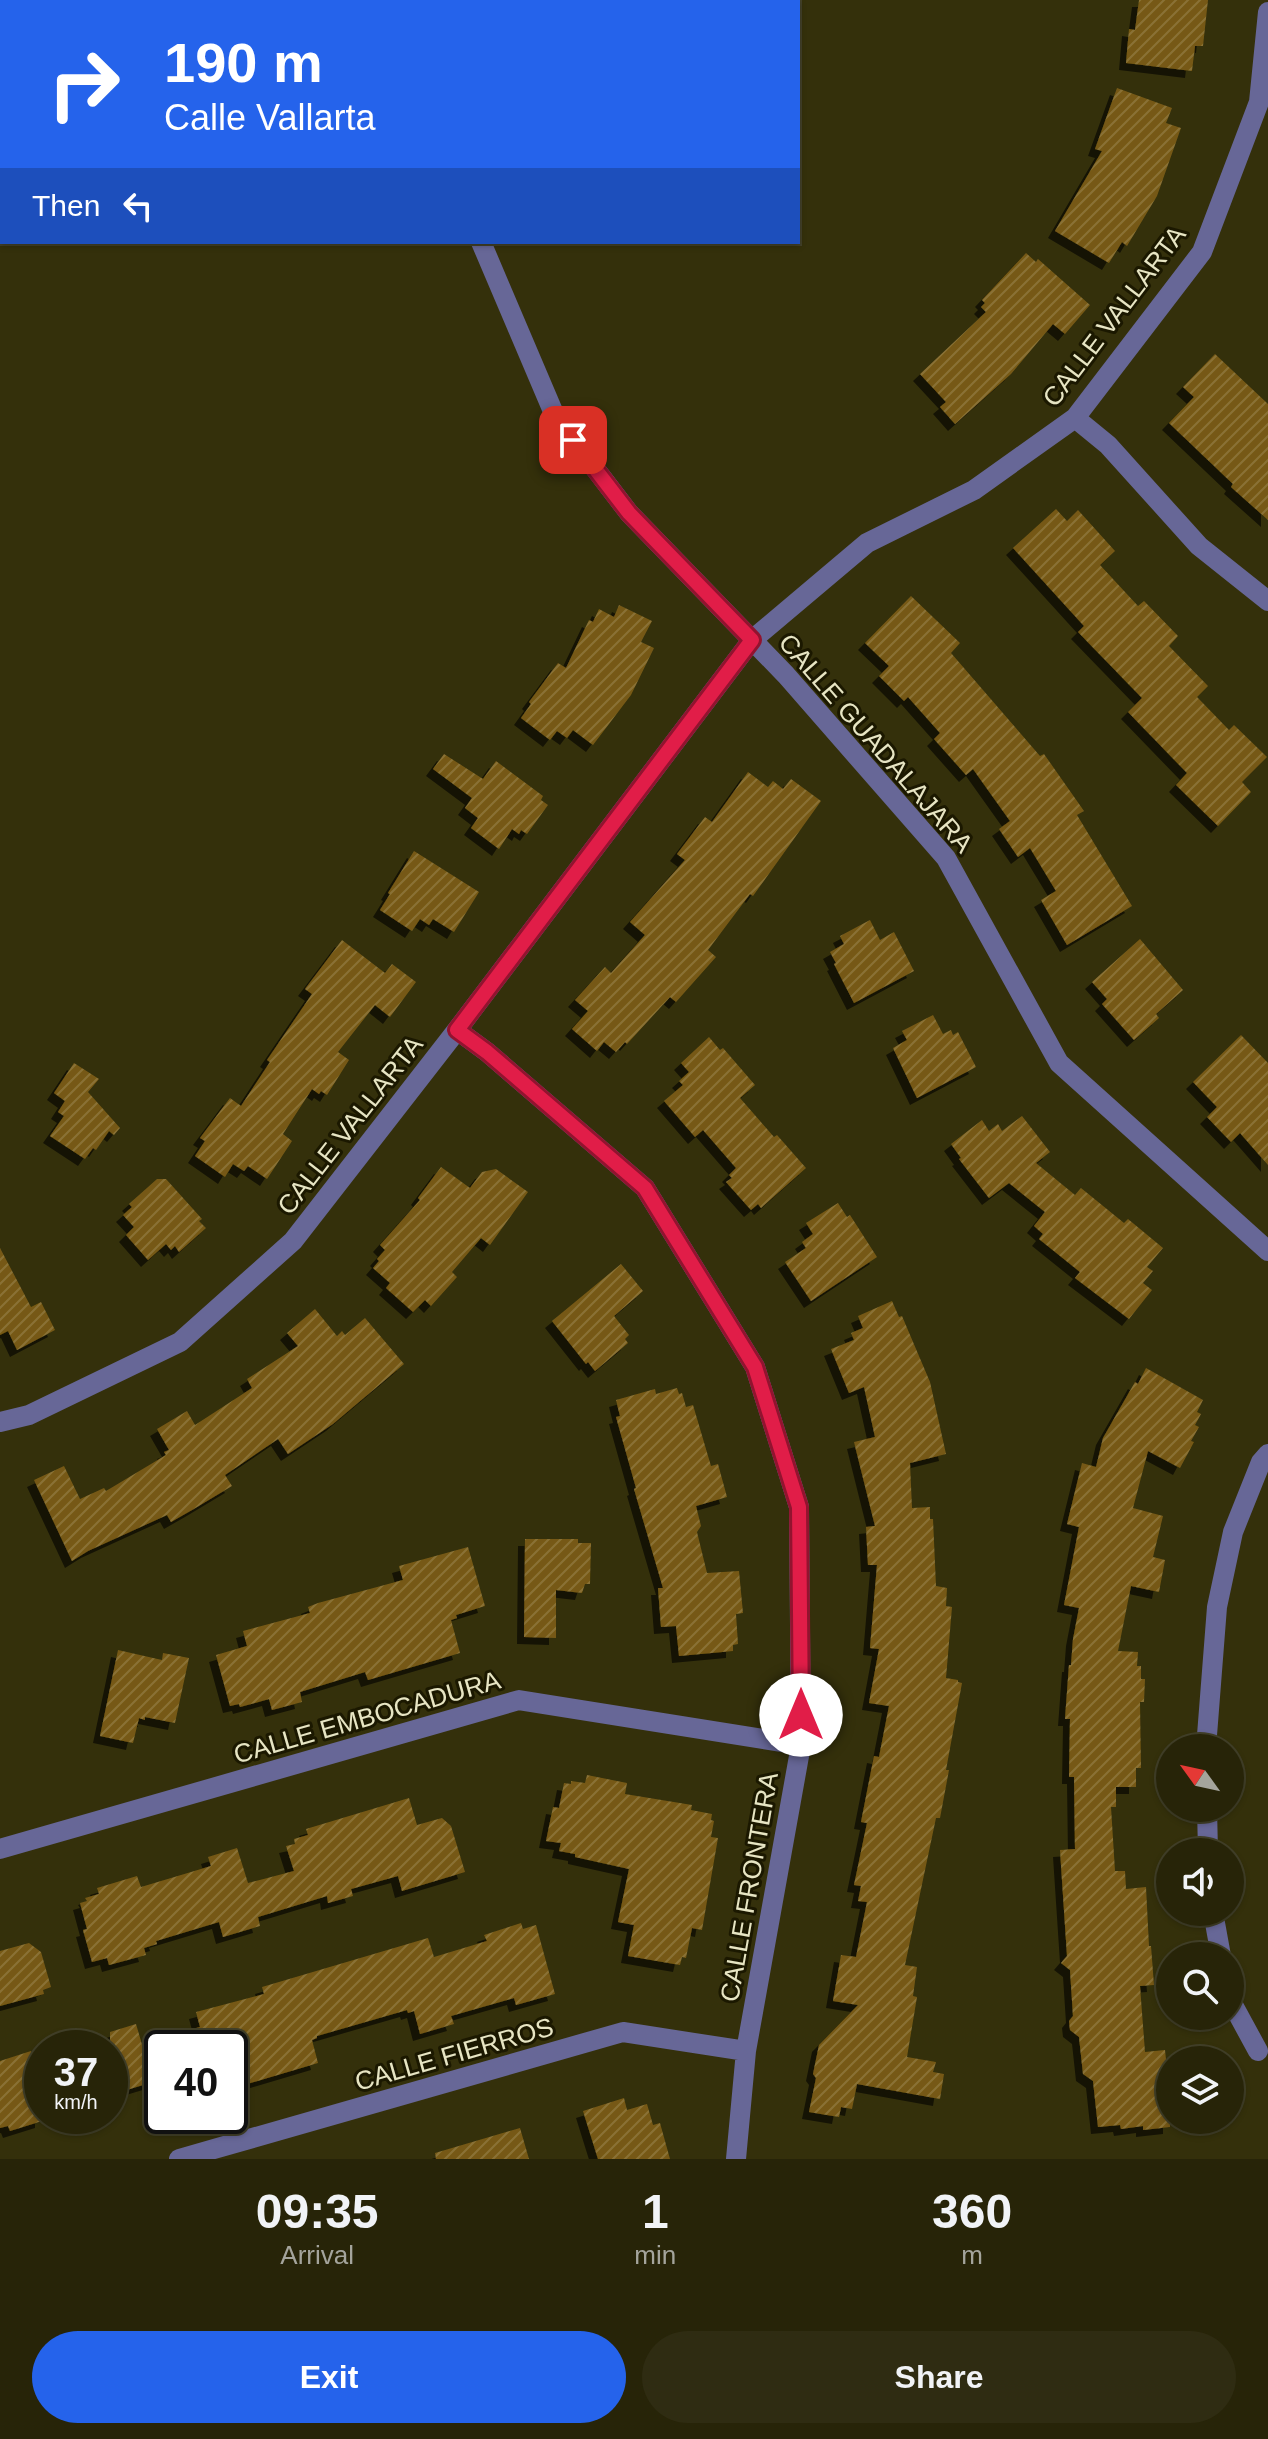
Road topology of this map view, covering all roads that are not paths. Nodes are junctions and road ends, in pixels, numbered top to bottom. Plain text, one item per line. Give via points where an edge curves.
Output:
1 (1268, 12) edge
2 (482, 244) edge
3 (1075, 418) junction
4 (1268, 601) edge
5 (752, 640) junction
6 (457, 1030) junction
7 (1268, 1251) edge
8 (0, 1422) edge
9 (1268, 1454) edge
10 (1207, 1734) edge
11 (801, 1745) junction
12 (0, 1849) edge
13 (1244, 2025) edge
14 (746, 2051) junction
15 (1258, 2051) dead end
16 (179, 2159) edge
17 (736, 2159) edge

1 - 3 street, CALLE VALLARTA via 1259,102 1202,252
2 - 5 street, CALLE GUADALAJARA via 555,416 629,513
3 - 4 street via 1108,445 1199,546
3 - 5 street, CALLE VALLARTA via 974,490 867,543
5 - 6 street, CALLE VALLARTA
5 - 7 street, CALLE GUADALAJARA via 946,858 1059,1063
6 - 8 street, CALLE VALLARTA via 293,1241 180,1342 29,1415
6 - 11 street, CALLE FRONTERA via 645,1188 755,1367 799,1507
9 - 10 street via 1233,1532 1217,1607
11 - 12 street, CALLE EMBOCADURA via 519,1700
11 - 14 street, CALLE FRONTERA
13 - 15 street
14 - 16 street, CALLE FIERROS via 623,2032
14 - 17 street, CALLE FRONTERA

